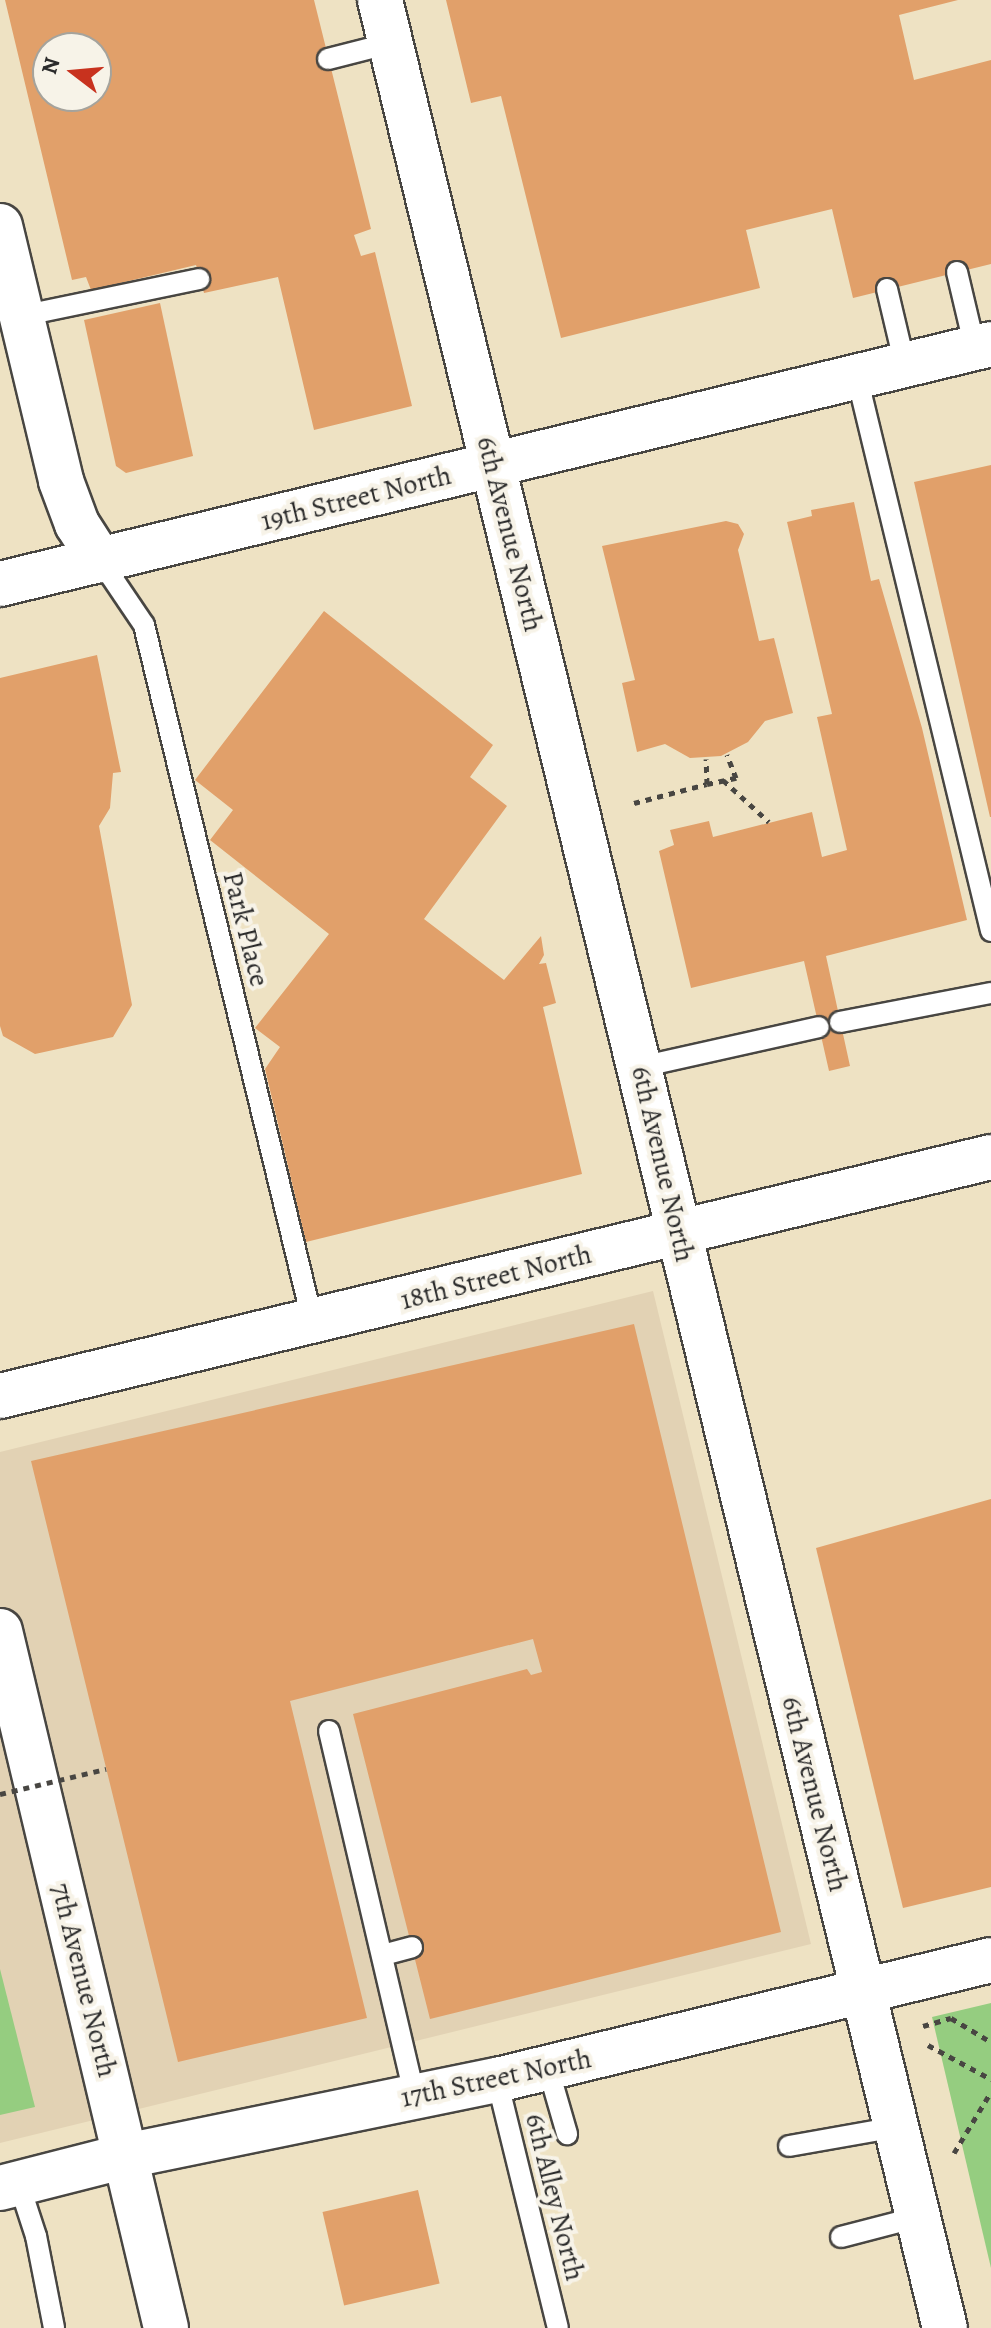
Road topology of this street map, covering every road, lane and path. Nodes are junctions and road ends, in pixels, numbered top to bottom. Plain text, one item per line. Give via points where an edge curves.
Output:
1 (380, 0) edge
2 (391, 43) junction
3 (328, 59) dead end
4 (0, 226) edge
5 (957, 272) dead end
6 (199, 279) dead end
7 (887, 289) dead end
8 (21, 316) junction
9 (983, 346) edge
10 (905, 365) junction
11 (857, 377) junction
12 (493, 465) junction
13 (100, 560) junction
14 (0, 584) edge
15 (727, 755) dead end
16 (706, 759) dead end
17 (723, 780) junction
18 (707, 784) junction
19 (634, 803) dead end
20 (769, 822) dead end
21 (991, 931) edge
22 (991, 993) edge
23 (840, 1022) dead end
24 (819, 1027) dead end
25 (640, 1067) junction
26 (991, 1157) edge
27 (680, 1231) junction
28 (313, 1323) junction
29 (0, 1396) edge
30 (0, 1631) edge
31 (329, 1731) dead end
32 (106, 1769) dead end
33 (0, 1794) edge
34 (412, 1947) dead end
35 (383, 1955) junction
36 (991, 1960) edge
37 (864, 1993) junction
38 (923, 2026) dead end
39 (991, 2042) edge
40 (928, 2045) dead end
41 (548, 2068) junction
42 (991, 2079) edge
43 (497, 2080) junction
44 (991, 2092) edge
45 (415, 2097) junction
46 (897, 2127) junction
47 (567, 2134) dead end
48 (789, 2146) dead end
49 (954, 2153) dead end
50 (126, 2156) junction
51 (9, 2186) edge
52 (918, 2217) junction
53 (841, 2237) dead end
54 (54, 2328) edge
55 (166, 2328) edge
56 (558, 2328) edge
57 (945, 2328) edge

1 - 2 main road, 6th Avenue North
2 - 3 lane
2 - 12 main road, 6th Avenue North
4 - 8 main road
5 - 9 lane
6 - 8 lane
7 - 10 lane
8 - 13 main road via 61,481 77,524
9 - 10 main road, 19th Street North
10 - 11 main road, 19th Street North
11 - 12 main road, 19th Street North
11 - 21 lane
12 - 13 main road, 19th Street North
12 - 25 main road, 6th Avenue North
13 - 14 main road, 19th Street North
13 - 28 lane, Park Place via 144,625
15 - 17 path via 736,778
16 - 18 path
17 - 18 path
17 - 20 path
18 - 19 path
22 - 23 lane
24 - 25 lane
25 - 27 main road, 6th Avenue North
26 - 27 main road, 18th Street North
27 - 28 main road, 18th Street North
27 - 37 main road, 6th Avenue North
28 - 29 main road, 18th Street North
30 - 50 main road, 7th Avenue North
31 - 35 lane
32 - 33 path, bridge
34 - 35 lane
35 - 45 lane
36 - 37 main road, 17th Street North
37 - 41 main road, 17th Street North
37 - 46 main road, 6th Avenue North
38 - 39 path via 951,2018
40 - 42 path
41 - 43 main road, 17th Street North
41 - 47 lane
43 - 45 main road, 17th Street North
43 - 56 lane, 6th Alley North
44 - 49 path
45 - 50 main road, 17th Street North
46 - 48 lane
46 - 52 main road, 6th Avenue North
50 - 51 main road, 17th Street North
50 - 55 main road, 7th Avenue North
51 - 54 lane via 36,2236
52 - 53 lane
52 - 57 main road, 6th Avenue North

